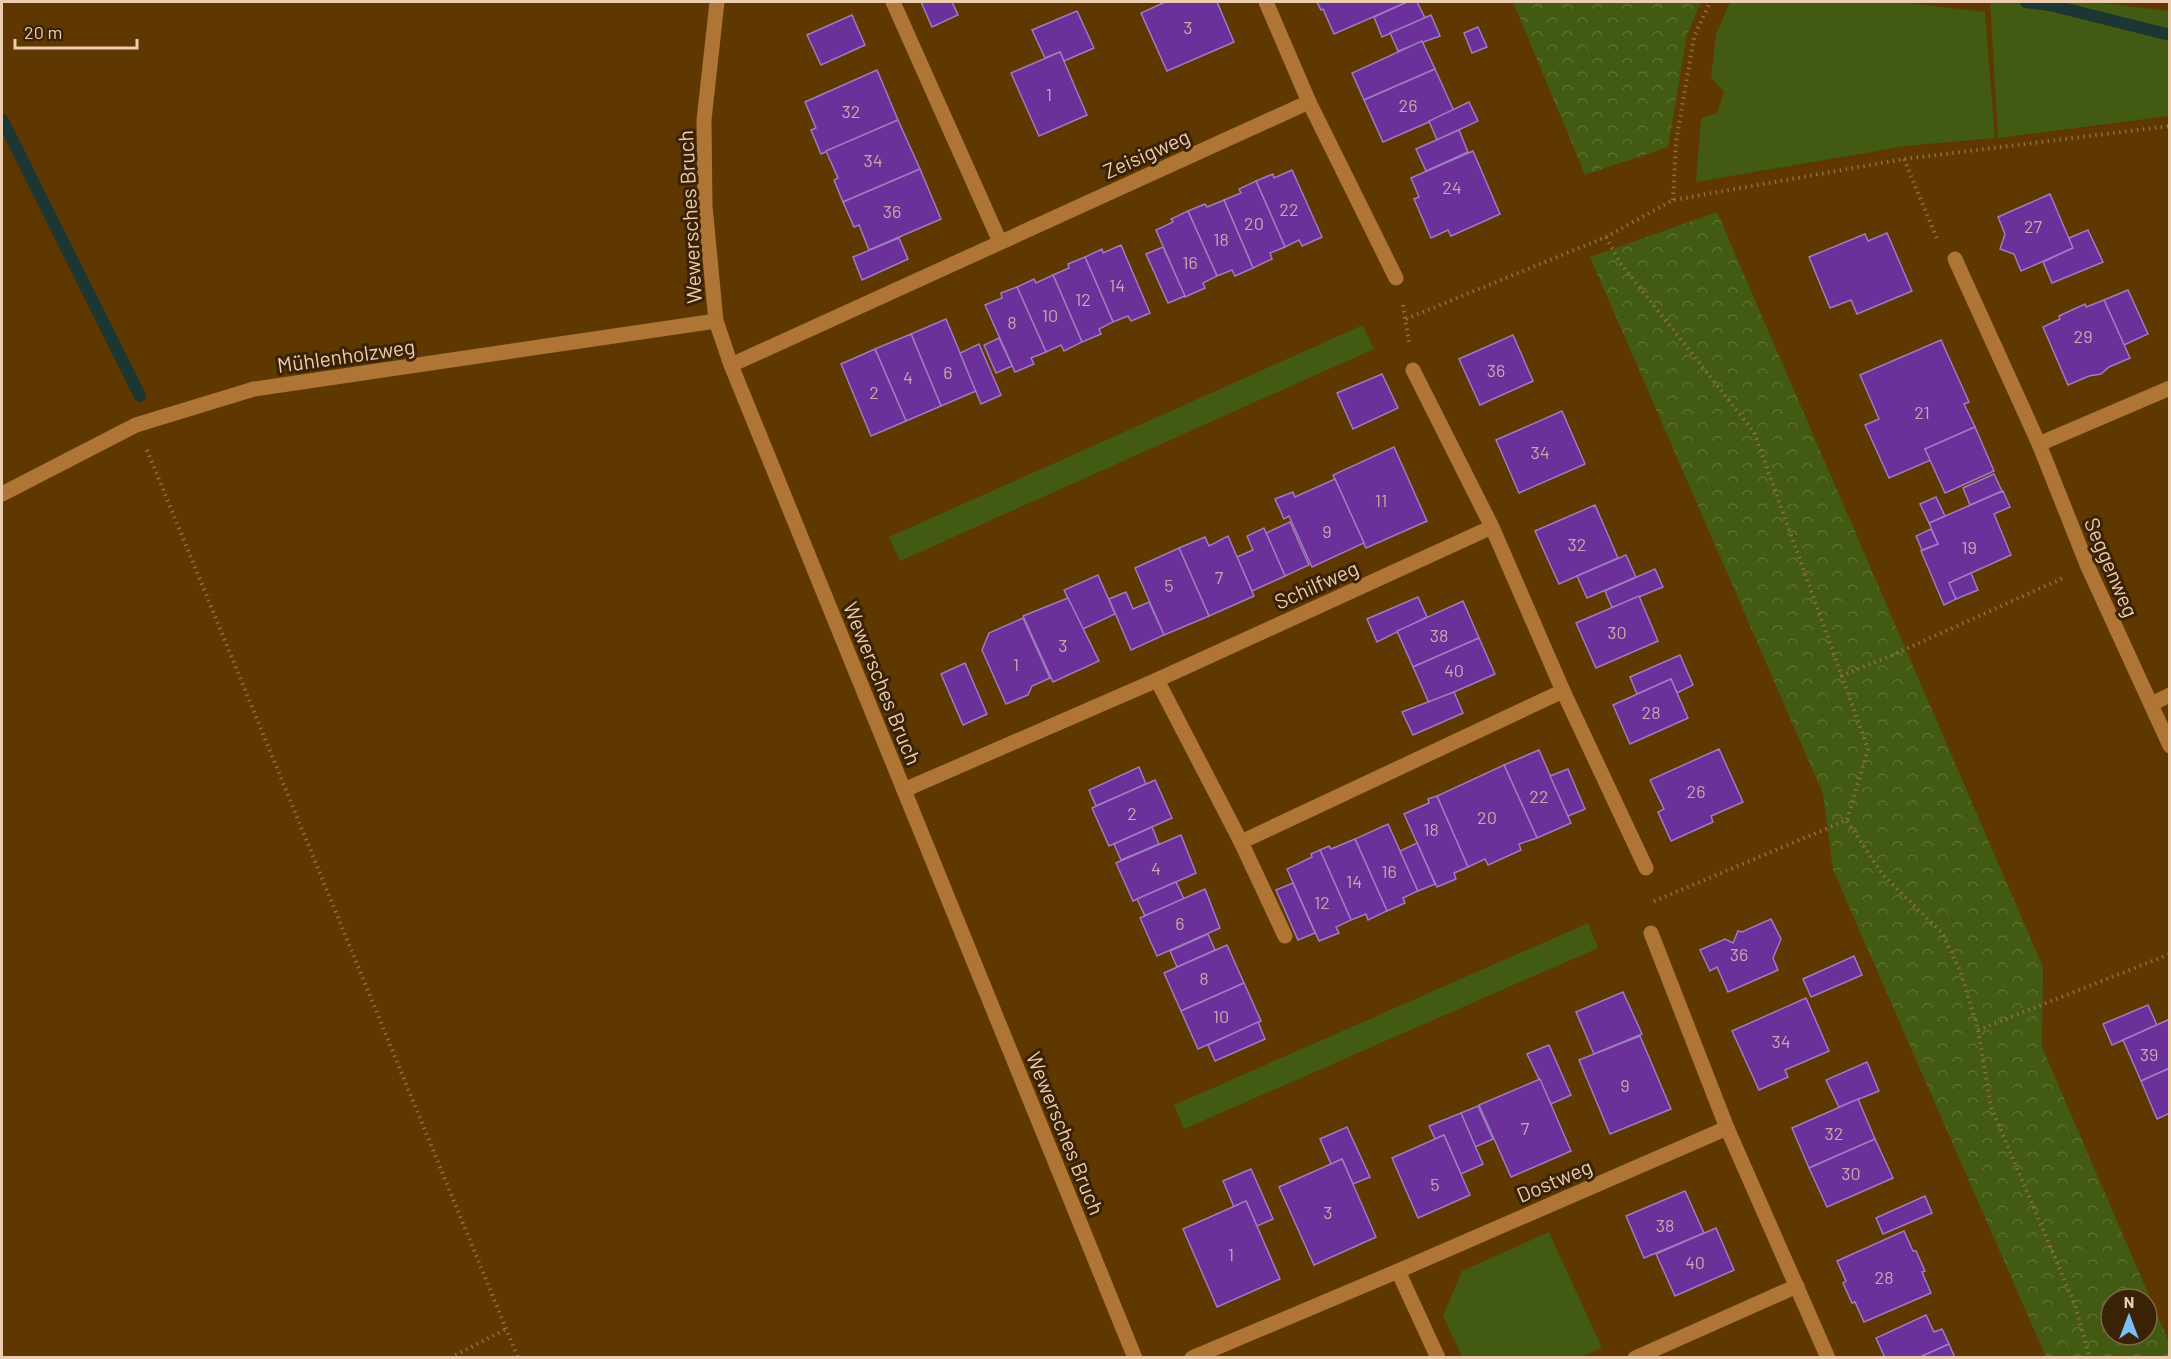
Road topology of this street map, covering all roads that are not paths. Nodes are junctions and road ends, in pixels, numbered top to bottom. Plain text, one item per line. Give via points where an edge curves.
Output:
1 (717, 2) edge
2 (893, 2) edge
3 (1266, 2) edge
4 (1309, 102) junction
5 (1000, 242) junction
6 (1956, 260) road end
7 (1396, 278) road end
8 (716, 321) junction
9 (731, 365) junction
10 (1413, 370) road end
11 (2169, 388) edge
12 (2039, 444) junction
13 (2, 494) edge
14 (1492, 527) junction
15 (1157, 680) junction
16 (1563, 690) junction
17 (2169, 695) edge
18 (2151, 704) junction
19 (2169, 746) edge
20 (904, 790) junction
21 (1240, 842) junction
22 (1646, 868) dead end
23 (1651, 933) road end
24 (1285, 936) dead end
25 (1727, 1128) junction
26 (1398, 1271) junction
27 (1797, 1286) junction
28 (1135, 1358) edge
29 (1192, 1358) edge
30 (1438, 1358) edge
31 (1635, 1358) edge
32 (1828, 1358) edge

1 - 8 street, Wewersches Bruch via 704,120 705,206
2 - 5 street
3 - 4 street
4 - 5 street, Zeisigweg
4 - 7 street
5 - 9 street, Zeisigweg
6 - 12 street, Seggenweg
8 - 9 street, Wewersches Bruch
8 - 13 street, Mühlenholzweg via 254,389 136,425
9 - 20 street, Wewersches Bruch
10 - 14 street
11 - 12 street
12 - 18 street, Seggenweg via 2088,567
14 - 15 street, Schilfweg
14 - 16 street
15 - 20 street, Schilfweg
15 - 21 street
16 - 21 street
16 - 22 street
17 - 18 street
18 - 19 street, Seggenweg
20 - 28 street, Wewersches Bruch
21 - 24 street
23 - 25 street
25 - 26 street, Dostweg
25 - 27 street
26 - 29 street, Dostweg
26 - 30 street
27 - 31 street
27 - 32 street

